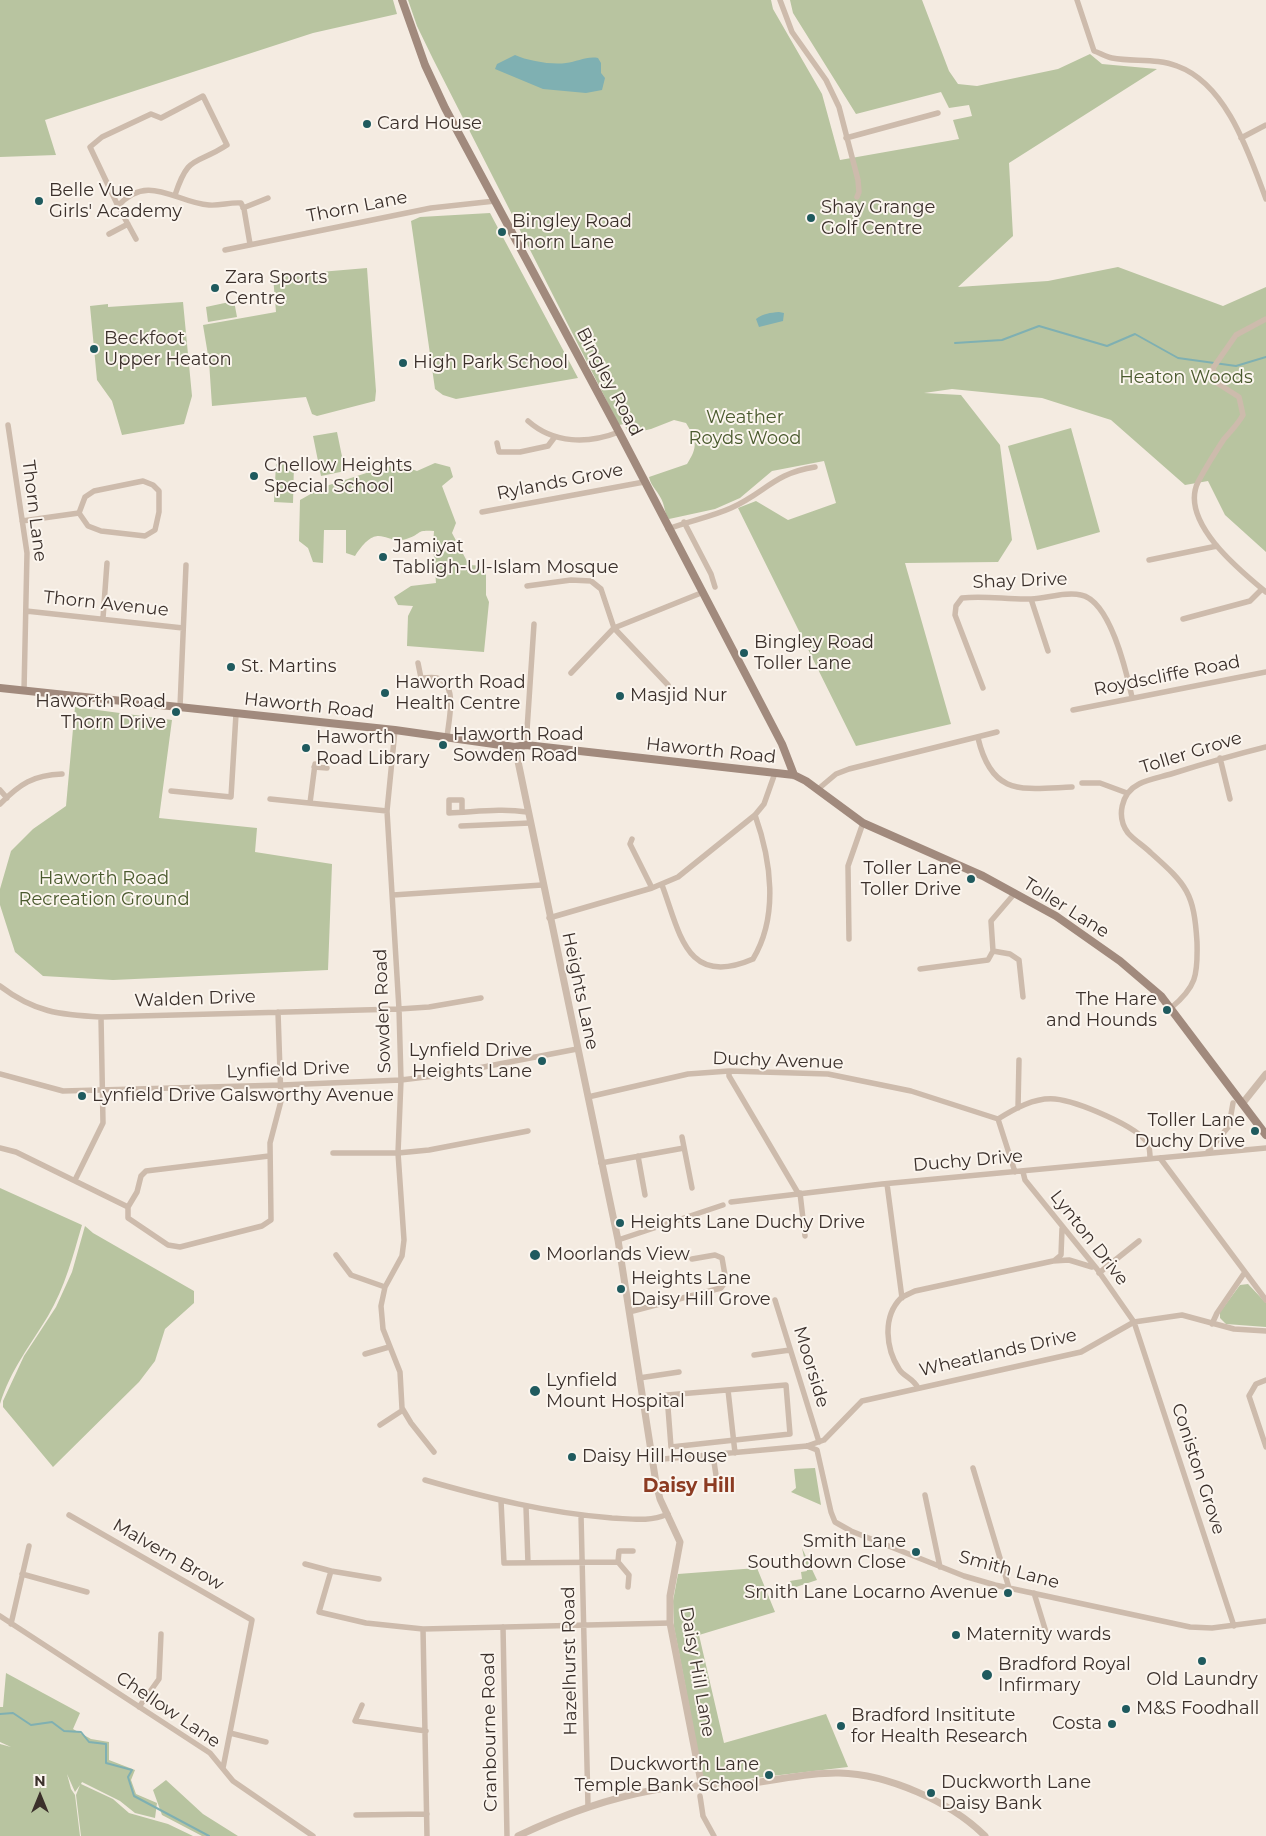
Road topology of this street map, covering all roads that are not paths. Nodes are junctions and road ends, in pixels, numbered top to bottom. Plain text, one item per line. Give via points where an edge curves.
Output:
1 (402, 0) edge
2 (780, 0) edge
3 (1077, 0) edge
4 (938, 113) dead end
5 (1266, 125) edge
6 (846, 138) junction
7 (1241, 138) junction
8 (175, 195) junction
9 (856, 196) dead end
10 (268, 198) dead end
11 (1266, 199) edge
12 (495, 201) junction
13 (118, 206) junction
14 (244, 208) junction
15 (128, 224) junction
16 (109, 234) dead end
17 (136, 239) dead end
18 (250, 244) junction
19 (225, 250) dead end
20 (1266, 319) edge
21 (528, 421) dead end
22 (8, 425) dead end
23 (619, 432) junction
24 (554, 438) junction
25 (497, 443) dead end
26 (815, 467) dead end
27 (644, 482) junction
28 (482, 512) dead end
29 (79, 513) junction
30 (22, 521) junction
31 (684, 522) junction
32 (668, 529) junction
33 (1217, 546) junction
34 (1149, 560) dead end
35 (108, 563) dead end
36 (186, 565) dead end
37 (527, 586) dead end
38 (715, 587) dead end
39 (1264, 591) edge
40 (701, 593) junction
41 (1031, 599) junction
42 (26, 611) junction
43 (103, 618) junction
44 (1183, 619) dead end
45 (534, 624) dead end
46 (183, 628) junction
47 (614, 628) junction
48 (1048, 651) dead end
49 (418, 663) dead end
50 (1266, 672) edge
51 (571, 673) dead end
52 (421, 678) junction
53 (668, 685) dead end
54 (420, 686) dead end
55 (0, 688) edge
56 (983, 688) dead end
57 (24, 691) junction
58 (1132, 697) junction
59 (180, 707) junction
60 (1073, 710) dead end
61 (236, 714) junction
62 (395, 730) junction
63 (997, 732) dead end
64 (447, 738) junction
65 (978, 738) junction
66 (526, 745) junction
67 (1266, 747) edge
68 (515, 748) junction
69 (1220, 758) junction
70 (327, 768) dead end
71 (775, 773) junction
72 (62, 774) dead end
73 (794, 775) junction
74 (1082, 783) dead end
75 (1072, 787) dead end
76 (0, 790) edge
77 (818, 790) junction
78 (171, 791) dead end
79 (1127, 793) junction
80 (7, 798) junction
81 (270, 799) dead end
82 (1230, 799) dead end
83 (310, 803) junction
84 (0, 804) edge
85 (387, 811) junction
86 (462, 812) dead end
87 (527, 812) junction
88 (756, 815) junction
89 (530, 823) junction
90 (863, 823) junction
91 (461, 826) dead end
92 (632, 839) dead end
93 (542, 885) junction
94 (662, 885) junction
95 (652, 888) junction
96 (1015, 893) junction
97 (393, 894) junction
98 (549, 918) junction
99 (849, 938) dead end
100 (993, 951) junction
101 (920, 969) dead end
102 (0, 987) edge
103 (1023, 997) dead end
104 (481, 998) dead end
105 (398, 1008) junction
106 (1170, 1008) junction
107 (278, 1012) junction
108 (101, 1017) junction
109 (577, 1049) junction
110 (1019, 1060) dead end
111 (729, 1071) junction
112 (0, 1074) edge
113 (1266, 1074) edge
114 (400, 1080) junction
115 (282, 1085) junction
116 (103, 1090) junction
117 (588, 1097) junction
118 (1233, 1103) dead end
119 (1242, 1104) junction
120 (1018, 1108) junction
121 (998, 1119) junction
122 (528, 1131) dead end
123 (1266, 1135) edge
124 (682, 1137) dead end
125 (0, 1148) edge
126 (684, 1148) junction
127 (1266, 1148) edge
128 (333, 1153) dead end
129 (398, 1153) junction
130 (1208, 1153) junction
131 (269, 1156) junction
132 (638, 1156) junction
133 (1160, 1158) junction
134 (1150, 1159) junction
135 (601, 1162) junction
136 (1015, 1172) junction
137 (1023, 1172) junction
138 (75, 1180) junction
139 (887, 1184) junction
140 (692, 1188) dead end
141 (799, 1193) junction
142 (645, 1195) dead end
143 (731, 1202) dead end
144 (723, 1205) dead end
145 (128, 1207) junction
146 (1062, 1229) junction
147 (805, 1236) dead end
148 (618, 1240) junction
149 (1139, 1241) dead end
150 (336, 1255) dead end
151 (692, 1259) dead end
152 (1053, 1261) junction
153 (1098, 1271) junction
154 (1245, 1272) junction
155 (385, 1287) junction
156 (902, 1298) junction
157 (775, 1300) dead end
158 (1266, 1300) edge
159 (629, 1312) junction
160 (1134, 1322) junction
161 (1212, 1324) junction
162 (1266, 1330) edge
163 (389, 1347) junction
164 (790, 1350) junction
165 (365, 1354) dead end
166 (754, 1355) dead end
167 (679, 1372) dead end
168 (640, 1378) junction
169 (1266, 1380) edge
170 (918, 1388) junction
171 (728, 1390) junction
172 (403, 1410) junction
173 (380, 1425) dead end
174 (734, 1441) junction
175 (819, 1442) junction
176 (808, 1446) junction
177 (1266, 1447) edge
178 (434, 1452) dead end
179 (735, 1453) junction
180 (713, 1455) junction
181 (652, 1460) junction
182 (973, 1468) dead end
183 (425, 1480) dead end
184 (717, 1482) dead end
185 (925, 1495) dead end
186 (501, 1500) junction
187 (526, 1507) junction
188 (668, 1514) junction
189 (69, 1515) dead end
190 (581, 1515) junction
191 (29, 1546) dead end
192 (633, 1550) dead end
193 (582, 1562) junction
194 (618, 1562) junction
195 (528, 1563) junction
196 (305, 1564) dead end
197 (940, 1567) junction
198 (331, 1571) junction
199 (22, 1574) junction
200 (380, 1579) dead end
201 (628, 1587) dead end
202 (1009, 1588) junction
203 (87, 1592) dead end
204 (1034, 1593) junction
205 (0, 1616) edge
206 (1266, 1622) edge
207 (670, 1623) junction
208 (11, 1624) junction
209 (584, 1625) junction
210 (1234, 1626) junction
211 (503, 1627) junction
212 (423, 1629) junction
213 (1046, 1632) dead end
214 (161, 1634) dead end
215 (362, 1705) dead end
216 (139, 1707) junction
217 (426, 1731) junction
218 (230, 1733) junction
219 (266, 1742) dead end
220 (223, 1768) junction
221 (702, 1787) junction
222 (700, 1796) dead end
223 (588, 1806) junction
224 (427, 1814) junction
225 (356, 1815) dead end
226 (314, 1836) edge
227 (427, 1836) edge
228 (507, 1836) edge
229 (518, 1836) edge
230 (714, 1836) edge
231 (986, 1836) edge

1 - 12 main road, Bingley Road via 425,65
2 - 6 street via 792,32 835,98
3 - 7 street via 1094,51 1113,58 1177,66 1200,80 1224,104
4 - 6 street
5 - 7 street
6 - 9 street via 858,180
7 - 11 street
8 - 13 street via 150,188 125,198
8 - 13 street via 183,174 192,162 227,146 203,96 161,118 151,114 102,137 90,147
8 - 14 street via 209,205 235,202
10 - 14 street
12 - 18 street, Thorn Lane via 431,208
12 - 23 main road, Bingley Road
13 - 15 street
14 - 18 street
15 - 16 street
15 - 17 street
18 - 19 street, Thorn Lane
20 - 33 street via 1236,335 1213,368 1217,383 1239,397 1243,415 1224,439 1193,496 1201,524
21 - 24 street
22 - 30 street, Thorn Lane
23 - 24 street via 591,440
23 - 27 main road, Bingley Road
24 - 25 street via 548,446 520,452 499,452
26 - 31 street via 789,472 733,507
27 - 28 street, Rylands Grove
27 - 32 main road, Bingley Road
29 - 29 street via 85,497 94,491 143,481 153,484 159,491 155,530 145,536 101,531 88,526
29 - 30 street
30 - 42 street, Thorn Lane via 27,553
31 - 32 street
31 - 38 street
32 - 40 main road, Bingley Road
33 - 34 street
33 - 39 street
35 - 43 street
36 - 46 street
37 - 47 street via 571,580 591,581 601,589
39 - 44 street via 1250,601
40 - 47 street
40 - 73 main road, Bingley Road via 782,744
41 - 48 street
41 - 56 street, Shay Drive via 976,596 962,598 956,606 955,615
41 - 58 street, Shay Drive via 1079,594 1092,598 1101,608 1126,668
42 - 43 street, Thorn Avenue
42 - 57 street, Thorn Lane
43 - 46 street, Thorn Avenue
45 - 66 street
46 - 59 street
47 - 51 street
47 - 53 street
49 - 52 street
50 - 58 street, Roydscliffe Road
52 - 54 street
52 - 64 street via 436,678 448,688
55 - 57 main road, Haworth Road
57 - 59 main road, Haworth Road
58 - 60 street, Roydscliffe Road
59 - 61 main road, Haworth Road
61 - 62 main road, Haworth Road
61 - 78 street via 231,797
62 - 64 main road, Haworth Road
62 - 85 street, Sowden Road
63 - 65 street
64 - 68 main road, Haworth Road
65 - 75 street via 992,773 1007,784 1026,789
65 - 77 street via 849,769 836,774
66 - 68 main road, Haworth Road
66 - 71 main road, Haworth Road
67 - 69 street, Toller Grove
68 - 87 street, Heights Lane
69 - 79 street, Toller Grove via 1138,784
69 - 82 street
70 - 83 street via 314,765
71 - 73 main road, Haworth Road
71 - 88 street via 764,804
72 - 80 street via 43,775 27,781
73 - 77 main road, Toller Lane
74 - 79 street, Toller Grove via 1100,783
76 - 80 street
77 - 90 main road, Toller Lane
79 - 106 street, Toller Grove via 1121,807 1128,832 1178,876 1188,890 1195,912 1194,983 1186,995
80 - 84 street
81 - 83 street
83 - 85 street
85 - 97 street, Sowden Road
86 - 87 street
87 - 89 street, Heights Lane
88 - 94 street via 678,877
88 - 94 street via 764,840 769,899 762,944 753,959 728,967 712,967 695,960 686,948
89 - 91 street
89 - 93 street, Heights Lane
90 - 96 main road, Toller Lane
90 - 99 street via 848,866
92 - 95 street via 630,844
93 - 97 street
93 - 98 street, Heights Lane
94 - 95 street
95 - 98 street
96 - 100 street via 991,921
96 - 106 main road, Toller Lane via 1056,916 1120,961 1161,996
97 - 105 street, Sowden Road
98 - 109 street, Heights Lane
100 - 101 street via 988,960
100 - 103 street via 1010,954 1019,960
102 - 108 street, Walden Drive via 26,1004 60,1015
104 - 105 street, Walden Drive via 429,1007
105 - 107 street, Walden Drive
105 - 114 street, Sowden Road
106 - 119 main road, Toller Lane
107 - 108 street, Walden Drive
107 - 115 street
108 - 116 street
109 - 114 street, Lynfield Drive
109 - 117 street, Heights Lane
110 - 120 street
111 - 117 street, Duchy Avenue via 688,1074
111 - 121 street, Duchy Avenue via 828,1074 911,1091
111 - 141 street
112 - 116 street, Lynfield Drive via 63,1091
113 - 119 street
114 - 115 street, Lynfield Drive
114 - 129 street, Sowden Road
115 - 116 street, Lynfield Drive
115 - 131 street
116 - 138 street via 102,1123
117 - 135 street, Heights Lane
118 - 130 street via 1229,1126
119 - 123 main road, Toller Lane
120 - 121 street
120 - 134 street via 1056,1099 1114,1118 1149,1145
121 - 136 street
122 - 129 street
124 - 126 street
125 - 138 street via 16,1152
126 - 132 street
126 - 140 street
127 - 130 street, Duchy Drive
128 - 129 street
129 - 155 street, Sowden Road via 404,1240 402,1256
130 - 133 street, Duchy Drive
131 - 145 street via 146,1171
131 - 145 street via 272,1214 268,1224 180,1248 168,1245 132,1222 126,1215
132 - 135 street
132 - 142 street
133 - 134 street, Duchy Drive
133 - 154 street
134 - 137 street, Duchy Drive
135 - 148 street, Heights Lane
136 - 137 street, Duchy Drive
136 - 139 street, Duchy Drive
137 - 146 street, Lynton Drive via 1025,1180
138 - 145 street
139 - 141 street, Duchy Drive
139 - 156 street
141 - 143 street, Duchy Drive
141 - 147 street
144 - 148 street
146 - 152 street via 1061,1255
146 - 153 street, Lynton Drive
148 - 159 street, Daisy Hill Lane
149 - 153 street
150 - 155 street via 351,1275
151 - 159 street via 715,1255 722,1258 726,1281 720,1288
152 - 153 street via 1069,1260
152 - 156 street via 915,1291
153 - 160 street, Lynton Drive
154 - 158 street
154 - 161 street via 1216,1313
155 - 163 street via 381,1306
156 - 170 street via 896,1306 887,1336 890,1354 900,1372 914,1379
157 - 164 street, Moorside
159 - 168 street, Daisy Hill Lane
160 - 161 street, Wheatlands Drive via 1182,1315
160 - 170 street, Wheatlands Drive via 1081,1352
160 - 210 street, Coniston Grove
161 - 162 street, Wheatlands Drive via 1234,1329
163 - 165 street
163 - 172 street via 400,1372
164 - 166 street
164 - 175 street, Moorside
167 - 168 street
168 - 181 street, Daisy Hill Lane
169 - 177 street via 1256,1384 1248,1396
170 - 175 street, Wheatlands Drive via 862,1401
171 - 174 street
171 - 174 street via 786,1385 790,1434
171 - 174 street via 667,1395 671,1447
172 - 173 street
172 - 178 street
174 - 179 street
175 - 176 street, Wheatlands Drive
176 - 179 street, Wheatlands Drive
176 - 197 street, Smith Lane via 817,1450 835,1522 851,1532
179 - 180 street, Wheatlands Drive
180 - 181 street, Wheatlands Drive
180 - 184 street
181 - 188 street, Daisy Hill Lane via 660,1499
182 - 202 street
183 - 186 street
185 - 197 street
186 - 187 street
186 - 195 street via 504,1563
187 - 190 street
187 - 195 street
188 - 190 street via 654,1520
188 - 207 street, Daisy Hill Lane via 680,1542 670,1596
189 - 218 street, Malvern Brow via 252,1620
190 - 193 street, Hazelhurst Road
191 - 199 street
192 - 194 street via 619,1551
193 - 194 street
193 - 195 street
193 - 209 street, Hazelhurst Road
194 - 201 street via 629,1575
196 - 198 street
197 - 202 street, Smith Lane
198 - 200 street
198 - 212 street via 319,1612 366,1623
199 - 203 street
199 - 208 street
202 - 204 street, Smith Lane
204 - 210 street, Smith Lane via 1190,1627
204 - 213 street
205 - 208 street, Chellow Lane
206 - 210 street, Smith Lane
207 - 209 street
207 - 221 street, Daisy Hill Lane
208 - 216 street, Chellow Lane
209 - 211 street
209 - 223 street, Hazelhurst Road
211 - 212 street
211 - 228 street, Cranbourne Road
212 - 217 street
214 - 216 street via 159,1679
215 - 217 street via 355,1721
216 - 220 street, Chellow Lane via 210,1753
217 - 224 street
218 - 219 street
218 - 220 street
220 - 226 street, Chellow Lane via 233,1781
221 - 223 street via 656,1790
221 - 231 street via 838,1773 858,1775 886,1782 952,1808
222 - 230 street via 703,1816
223 - 229 street
224 - 225 street
224 - 227 street

